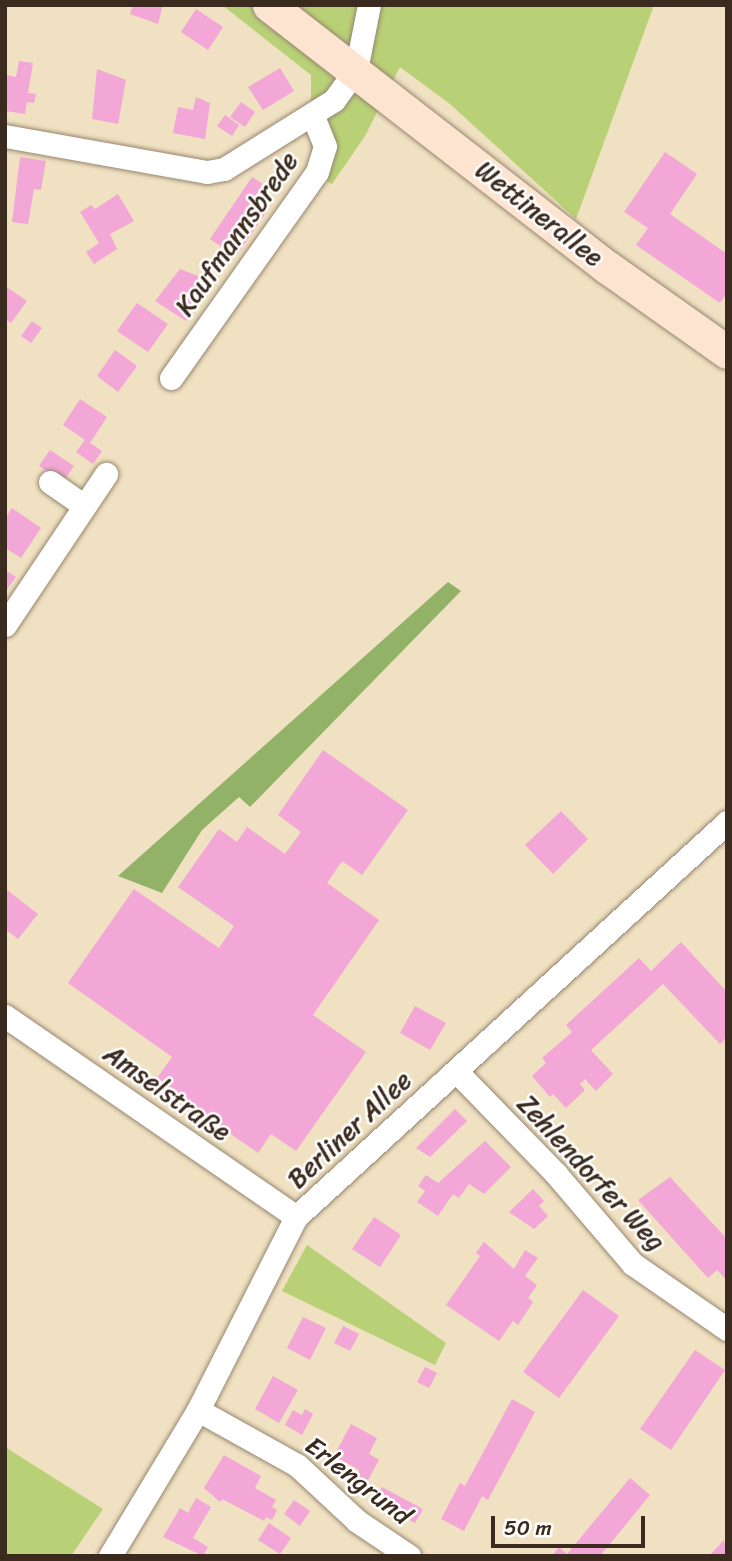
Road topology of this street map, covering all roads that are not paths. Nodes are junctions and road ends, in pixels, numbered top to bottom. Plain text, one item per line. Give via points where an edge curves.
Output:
1 (269, 5) edge
2 (369, 5) edge
3 (356, 70) junction
4 (313, 117) junction
5 (5, 136) edge
6 (727, 352) edge
7 (171, 378) dead end
8 (106, 474) dead end
9 (50, 482) dead end
10 (83, 505) junction
11 (5, 625) edge
12 (727, 822) edge
13 (5, 1016) edge
14 (456, 1071) junction
15 (296, 1217) junction
16 (727, 1329) edge
17 (198, 1410) junction
18 (110, 1556) edge
19 (410, 1556) edge

1 - 3 street, Wettinerallee
2 - 3 street
3 - 4 street, Kaufmannsbrede via 334,100
3 - 6 street, Wettinerallee via 607,267
4 - 5 street, Kaufmannsbrede via 243,160 207,172
4 - 7 street, Kaufmannsbrede via 325,145 317,172
8 - 10 street
9 - 10 street
10 - 11 street
12 - 14 street, Berliner Allee
13 - 15 street, Amselstraße
14 - 15 street, Berliner Allee
14 - 16 street, Zehlendorfer Weg via 556,1174 633,1264
15 - 17 street, Berliner Allee
17 - 18 street, Berliner Allee
17 - 19 street, Erlengrund via 297,1465 357,1521

